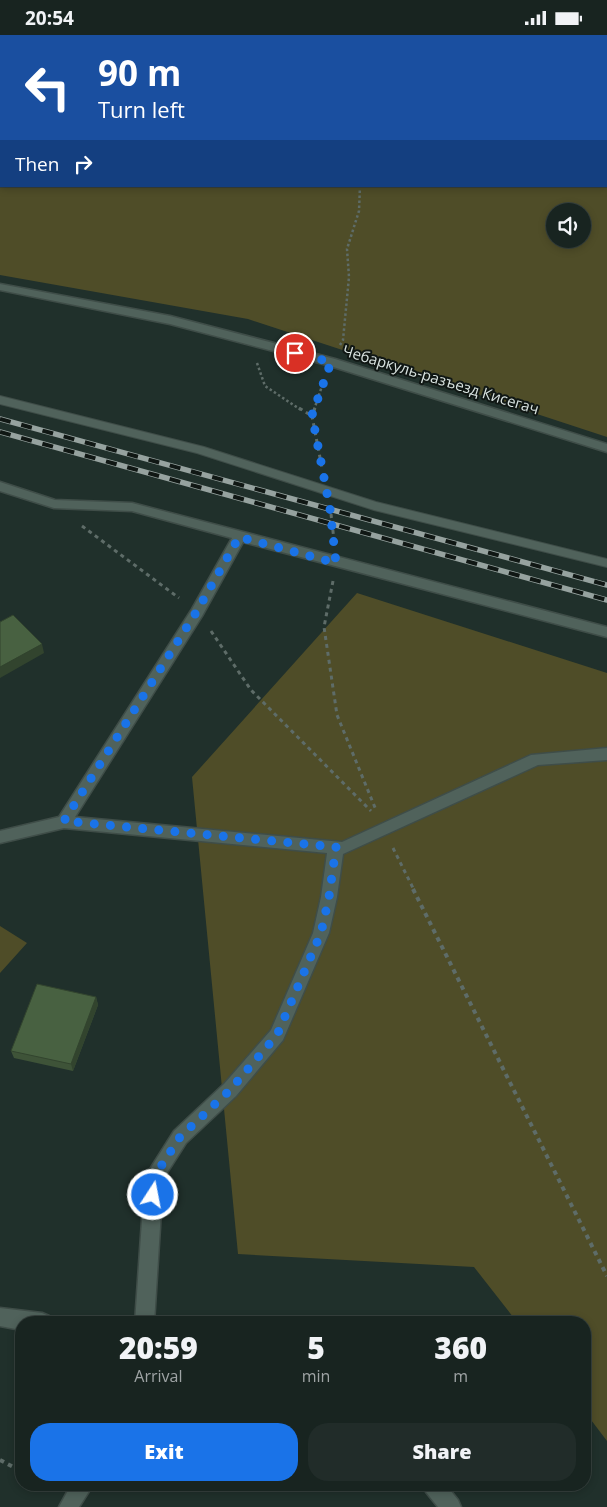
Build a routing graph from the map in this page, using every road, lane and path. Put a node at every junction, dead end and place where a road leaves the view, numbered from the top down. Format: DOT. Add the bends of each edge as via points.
graph roads {
  1 [pos="360,187"];
  2 [pos="0,287"];
  3 [pos="240,339"];
  4 [pos="331,362"];
  5 [pos="0,400"];
  6 [pos="312,415"];
  7 [pos="607,448"];
  8 [pos="0,486"];
  9 [pos="327,491"];
  10 [pos="54,504"];
  11 [pos="239,537"];
  12 [pos="336,563"];
  13 [pos="607,563"];
  14 [pos="197,611"];
  15 [pos="607,632"];
  16 [pos="607,754"];
  17 [pos="372,812"];
  18 [pos="379,819"];
  19 [pos="64,821"];
  20 [pos="0,837"];
  21 [pos="391,844"];
  22 [pos="336,847"];
  23 [pos="607,1276"];
  24 [pos="144,1316"];
  25 [pos="0,1317"];
  26 [pos="15,1319"];
  27 [pos="0,1460"];
  28 [pos="15,1468"];
  29 [pos="79,1491"];
  30 [pos="438,1491"];
  31 [pos="69,1507"];
  32 [pos="451,1507"];
  1 -- 4 [label="path" via="359,211 347,249 349,277 343,339"];
  2 -- 3 [label="street, Чебаркуль-разъезд Кисегач" via="170,320"];
  3 -- 4 [label="street, Чебаркуль-разъезд Кисегач"];
  3 -- 6 [label="path" via="260,368 265,385 279,397"];
  4 -- 6 [label="path"];
  4 -- 7 [label="street, Чебаркуль-разъезд Кисегач"];
  5 -- 9 [label="lane" via="200,450"];
  6 -- 9 [label="path"];
  8 -- 10 [label="street"];
  9 -- 12 [label="path"];
  9 -- 13 [label="lane" via="374,506"];
  10 -- 11 [label="street" via="132,507"];
  10 -- 14 [label="path"];
  11 -- 12 [label="street"];
  11 -- 14 [label="street"];
  12 -- 15 [label="street"];
  12 -- 18 [label="path" via="324,627 337,715"];
  14 -- 17 [label="path" via="252,690"];
  14 -- 19 [label="street"];
  16 -- 22 [label="street" via="536,759 343,848"];
  19 -- 20 [label="street"];
  19 -- 22 [label="street"];
  21 -- 23 [label="path"];
  22 -- 24 [label="street" via="321,933 277,1035 230,1090 180,1137 154,1177"];
  25 -- 26 [label="street"];
  27 -- 28 [label="path"];
  29 -- 31 [label="street"];
  30 -- 32 [label="street"];
}
